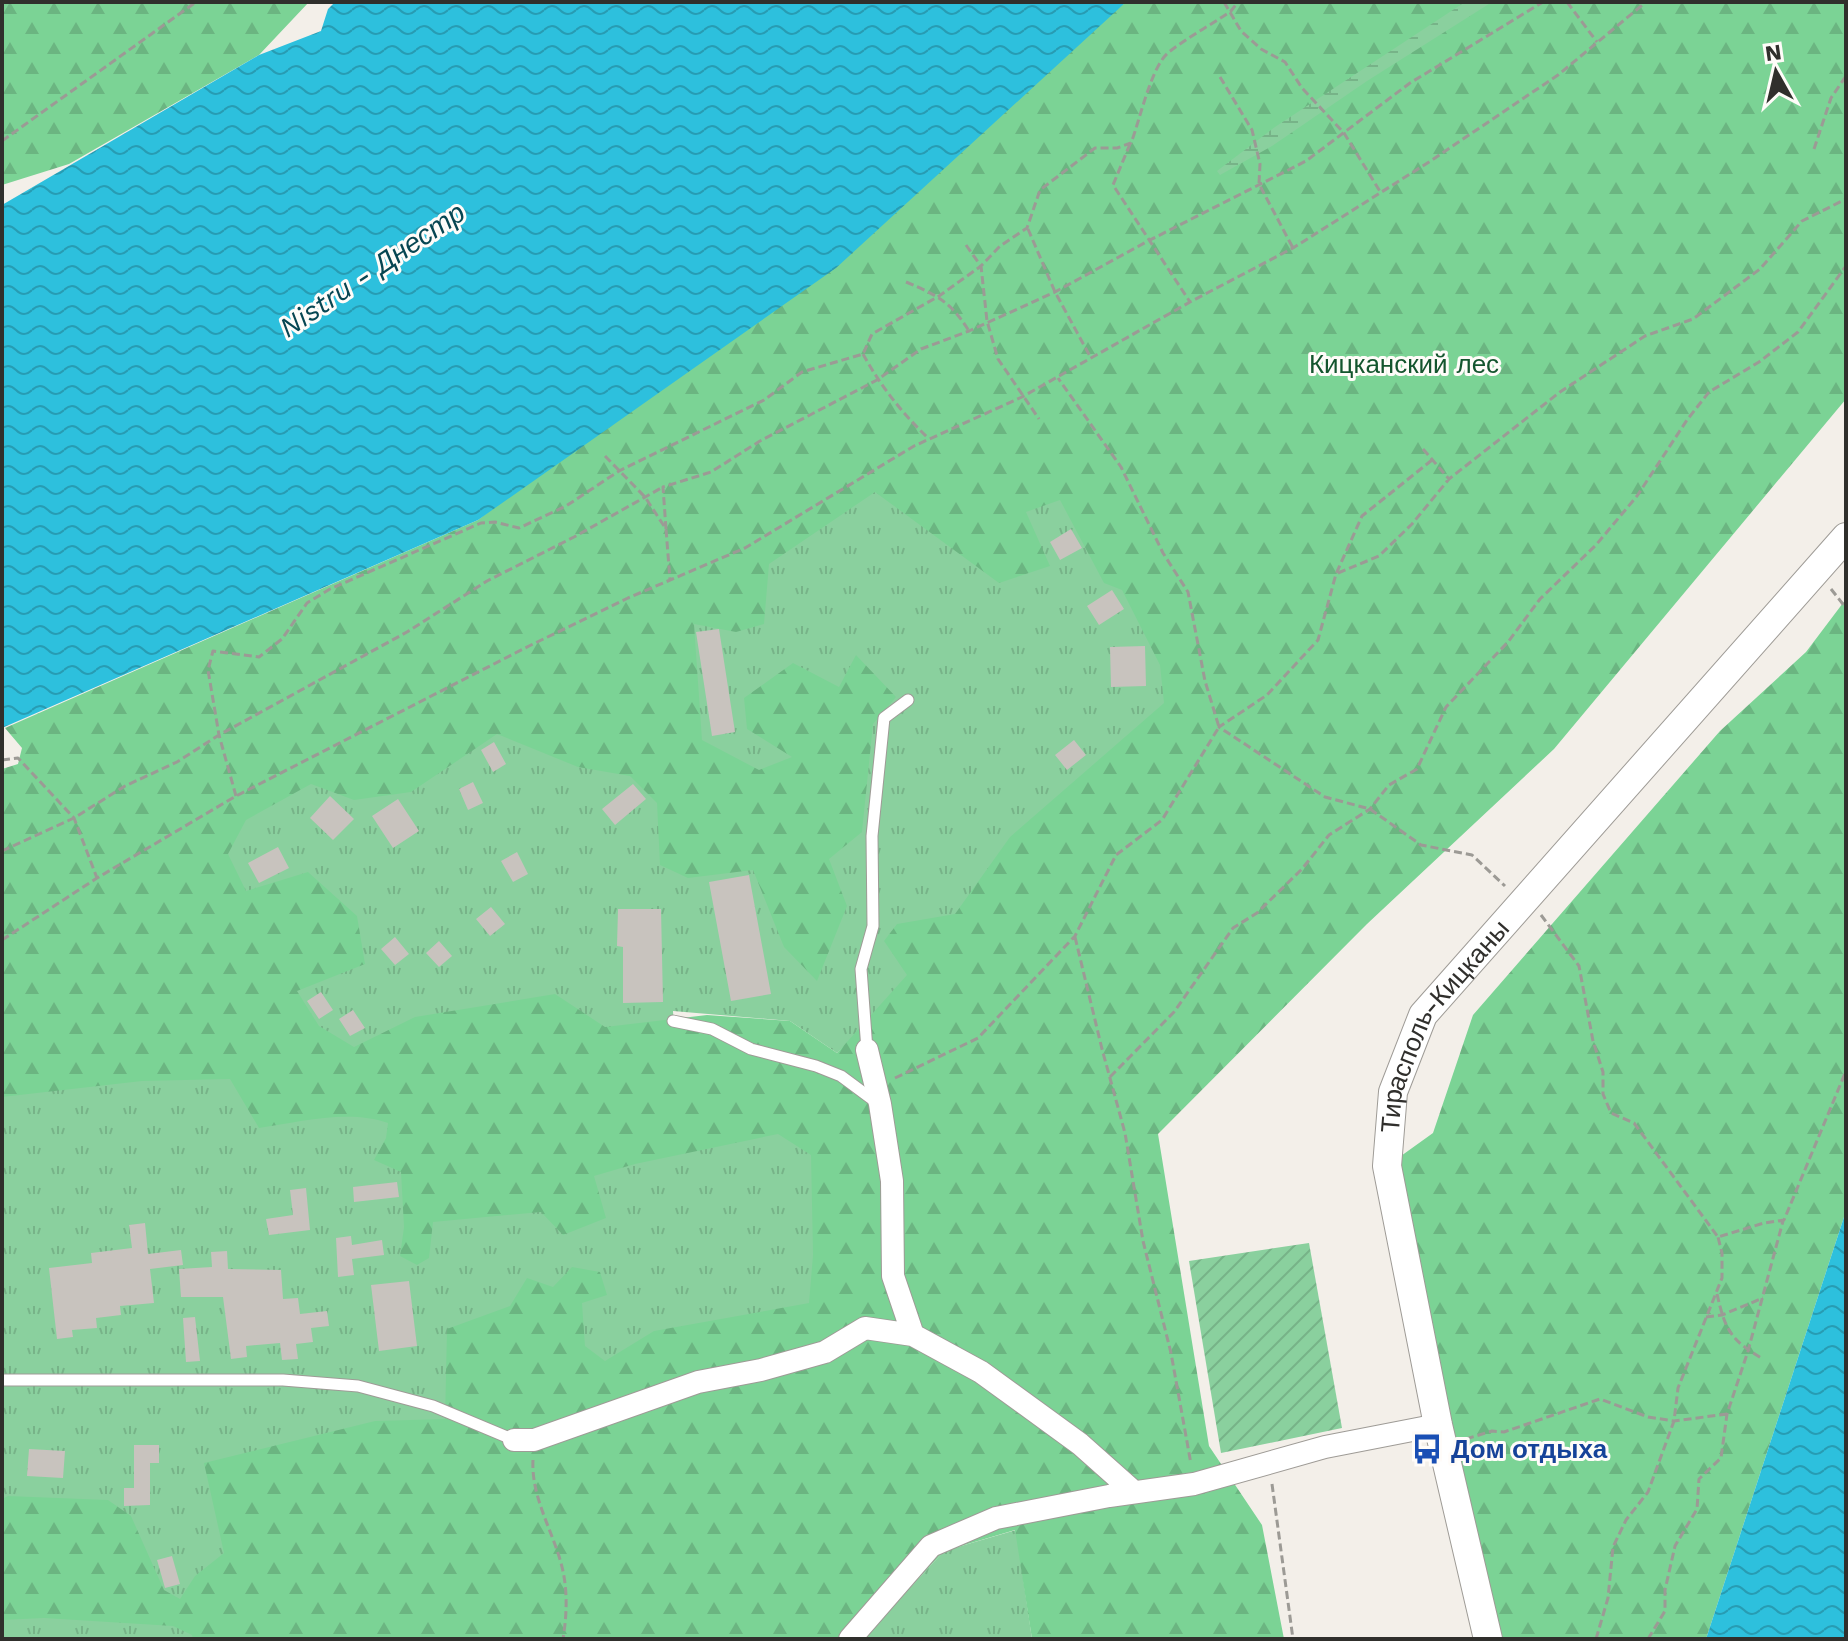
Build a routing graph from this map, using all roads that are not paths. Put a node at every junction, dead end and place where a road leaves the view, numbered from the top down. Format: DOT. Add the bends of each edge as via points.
graph roads {
  1 [pos="1846,537"];
  2 [pos="908,700"];
  3 [pos="673,1021"];
  4 [pos="867,1050"];
  5 [pos="880,1104"];
  6 [pos="913,1335"];
  7 [pos="2,1380"];
  8 [pos="1441,1435"];
  9 [pos="524,1440"];
  10 [pos="1134,1492"];
  11 [pos="850,1639"];
  12 [pos="1488,1639"];
  1 -- 8 [label="street, Тирасполь-Кицканы" via="1423,1015 1393,1092 1387,1166"];
  2 -- 4 [label="lane" via="884,718 872,836 873,926 861,969"];
  3 -- 5 [label="lane" via="712,1029 751,1049 841,1076"];
  4 -- 5 [label="street"];
  5 -- 6 [label="street" via="892,1181 893,1276"];
  6 -- 9 [label="street" via="865,1328 825,1352 698,1382"];
  6 -- 10 [label="street" via="981,1372 1080,1444"];
  7 -- 9 [label="lane" via="283,1380 358,1386 433,1406"];
  8 -- 10 [label="street" via="1325,1447 1194,1484"];
  8 -- 12 [label="street, Тирасполь-Кицканы"];
  10 -- 11 [label="street" via="996,1518 931,1546"];
}
